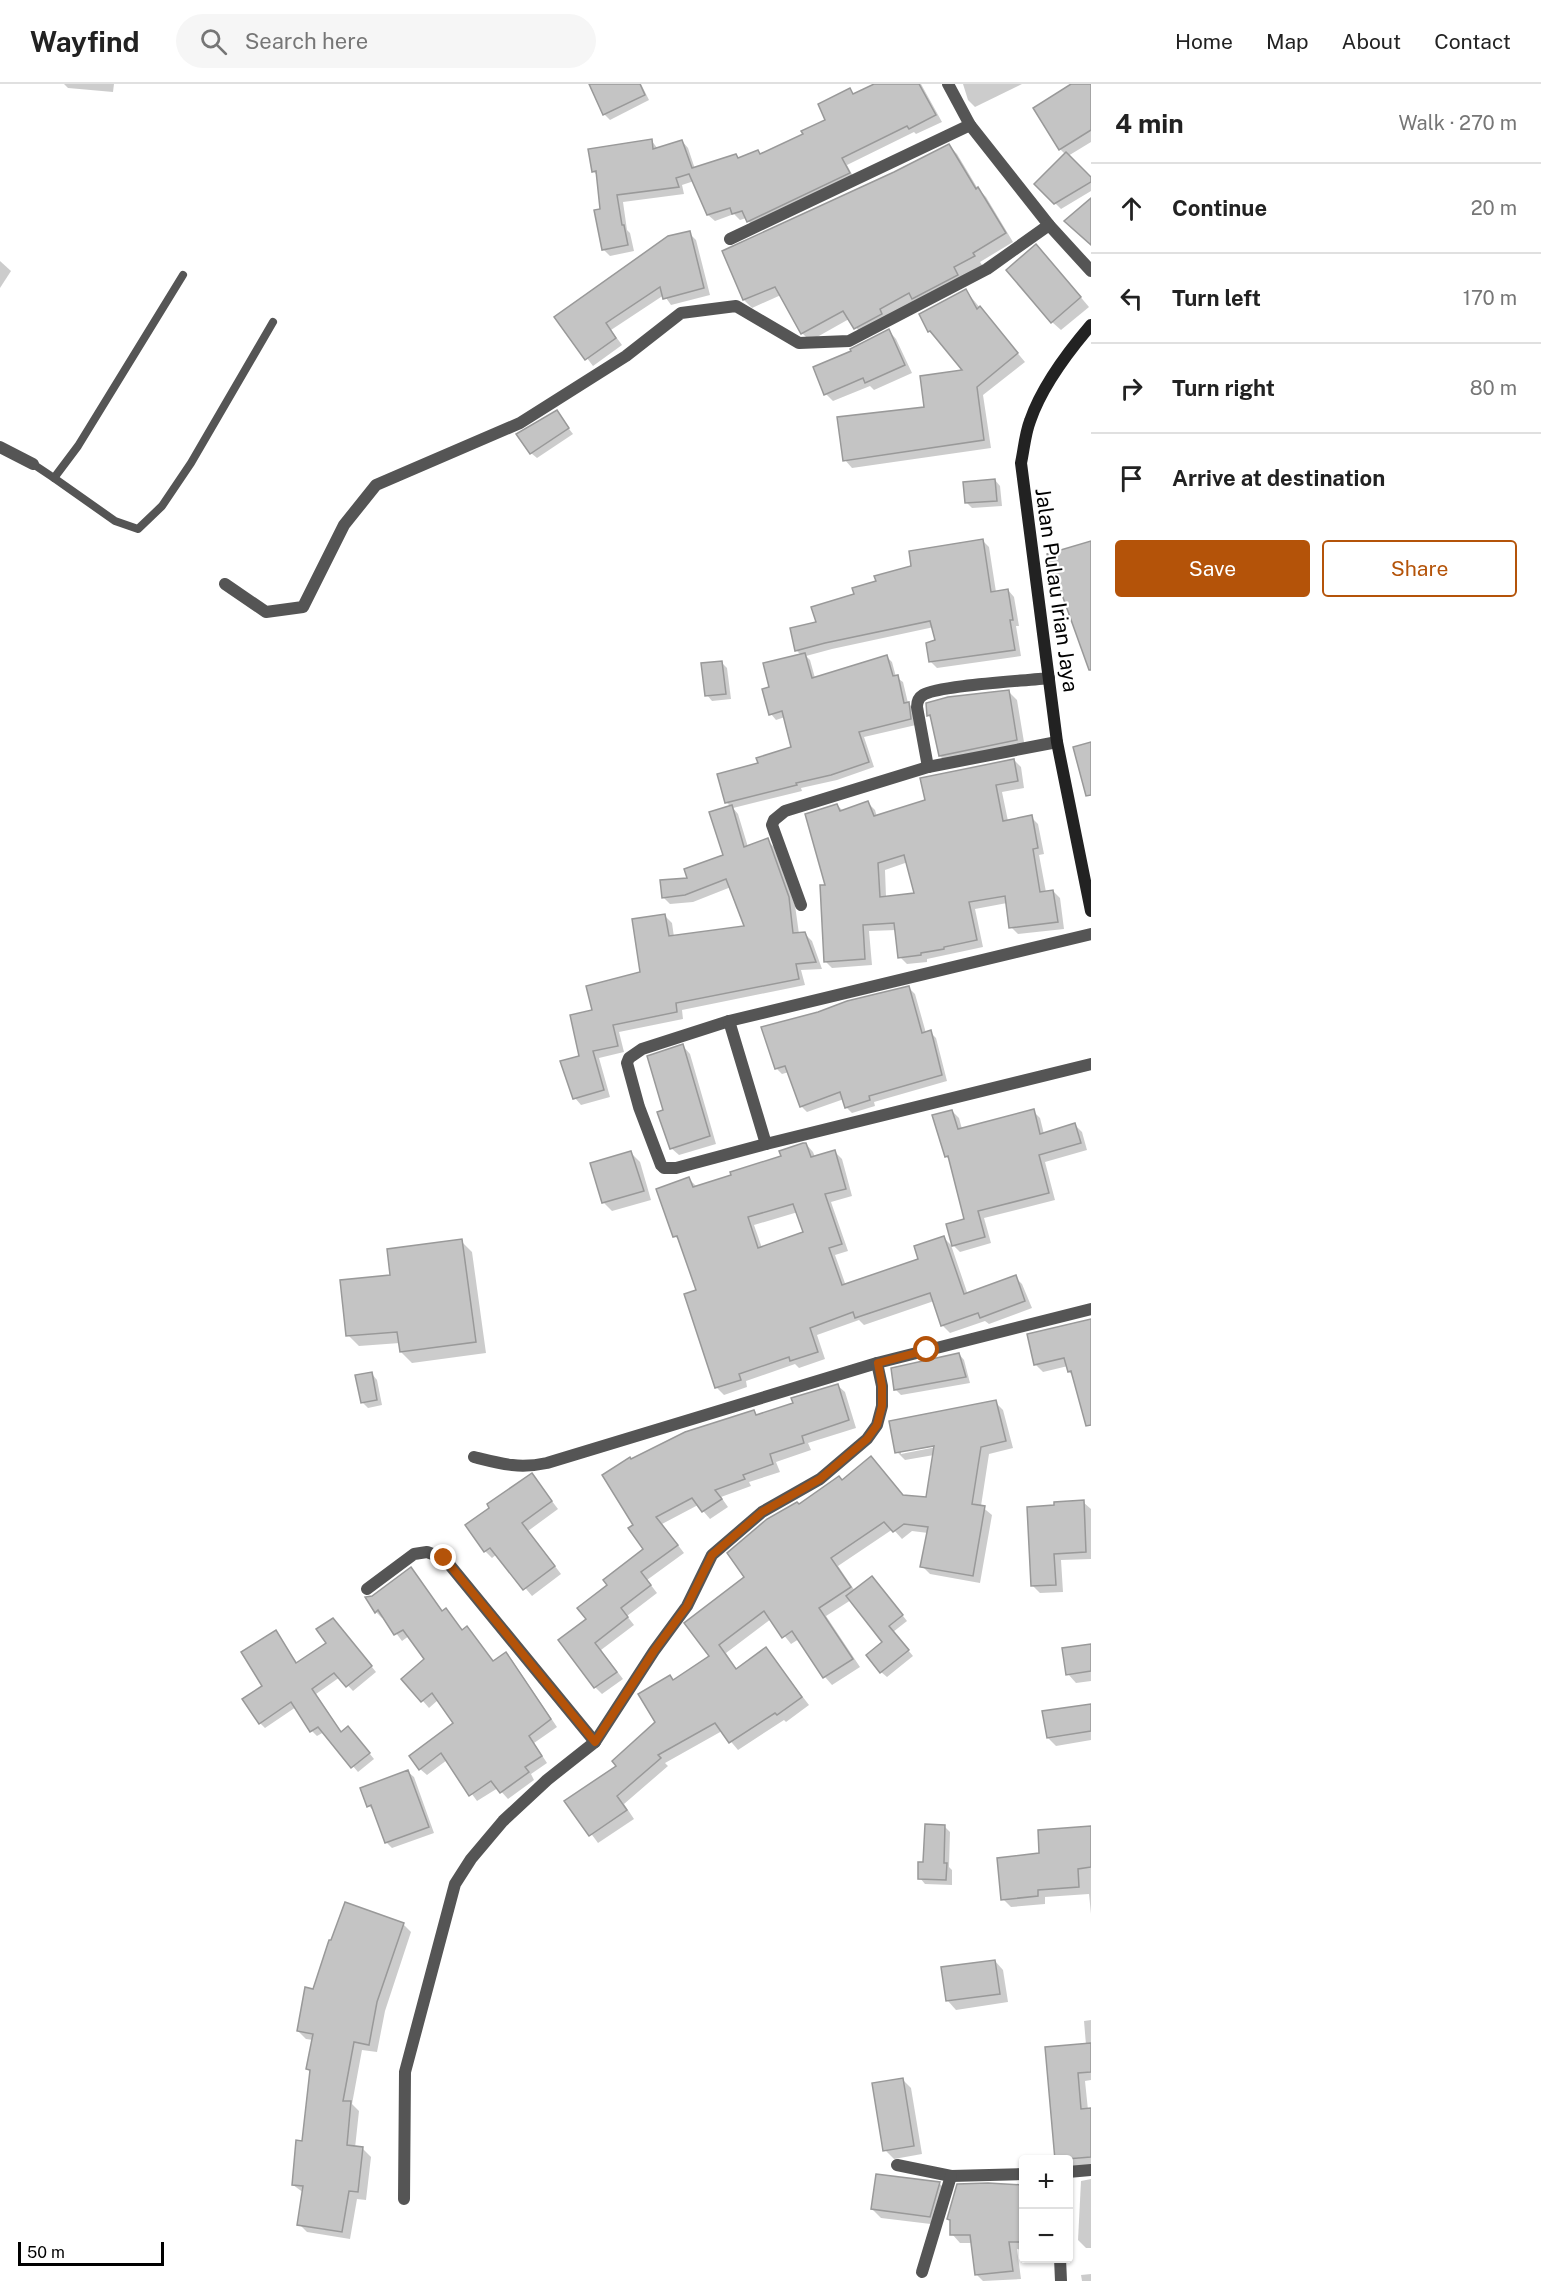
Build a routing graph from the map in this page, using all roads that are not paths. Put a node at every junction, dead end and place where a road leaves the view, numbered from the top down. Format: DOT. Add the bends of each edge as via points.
graph roads {
  1 [pos="948,84"];
  2 [pos="970,124"];
  3 [pos="1049,225"];
  4 [pos="730,239"];
  5 [pos="1091,271"];
  6 [pos="183,274"];
  7 [pos="273,322"];
  8 [pos="1091,325"];
  9 [pos="0,447"];
  10 [pos="33,464"];
  11 [pos="54,478"];
  12 [pos="225,584"];
  13 [pos="1049,678"];
  14 [pos="1057,742"];
  15 [pos="928,767"];
  16 [pos="801,905"];
  17 [pos="1091,911"];
  18 [pos="1091,934"];
  19 [pos="729,1021"];
  20 [pos="1091,1064"];
  21 [pos="766,1144"];
  22 [pos="1091,1309"];
  23 [pos="878,1363"];
  24 [pos="474,1457"];
  25 [pos="368,1589"];
  26 [pos="595,1742"];
  27 [pos="897,2165"];
  28 [pos="1091,2170"];
  29 [pos="1073,2172"];
  30 [pos="1019,2174"];
  31 [pos="951,2176"];
  32 [pos="404,2199"];
  33 [pos="1060,2263"];
  34 [pos="922,2272"];
  35 [pos="1061,2281"];
  1 -- 2 [label="street"];
  2 -- 3 [label="street"];
  2 -- 4 [label="street"];
  3 -- 5 [label="street"];
  3 -- 12 [label="street" via="987,269 849,341 799,343 736,306 681,313 626,356 520,423 375,485 344,525 303,607 266,612"];
  6 -- 11 [label="lane" via="78,446"];
  7 -- 11 [label="lane" via="191,463 162,506 138,529 115,521"];
  8 -- 13 [label="street, Jalan Pulau Irian Jaya" via="1039,401 1030,420 1021,463"];
  9 -- 10 [label="street"];
  10 -- 11 [label="lane"];
  13 -- 14 [label="street, Jalan Pulau Irian Jaya"];
  13 -- 15 [label="street" via="941,690 921,696 917,707"];
  14 -- 15 [label="street"];
  14 -- 17 [label="street, Jalan Pulau Irian Jaya"];
  15 -- 16 [label="street" via="778,815 772,825"];
  18 -- 19 [label="street"];
  19 -- 21 [label="street"];
  19 -- 21 [label="street" via="642,1049 629,1058 639,1107 664,1168"];
  20 -- 21 [label="street"];
  22 -- 23 [label="street"];
  23 -- 24 [label="street" via="547,1463 509,1466"];
  23 -- 26 [label="street" via="882,1406 877,1425 867,1439 820,1479 762,1512 712,1555 687,1606"];
  25 -- 26 [label="street" via="414,1554 427,1552 444,1558"];
  26 -- 32 [label="street" via="503,1821 455,1884 405,2072"];
  27 -- 31 [label="street"];
  28 -- 29 [label="street"];
  30 -- 31 [label="street"];
  31 -- 34 [label="street"];
  33 -- 35 [label="street"];
}
